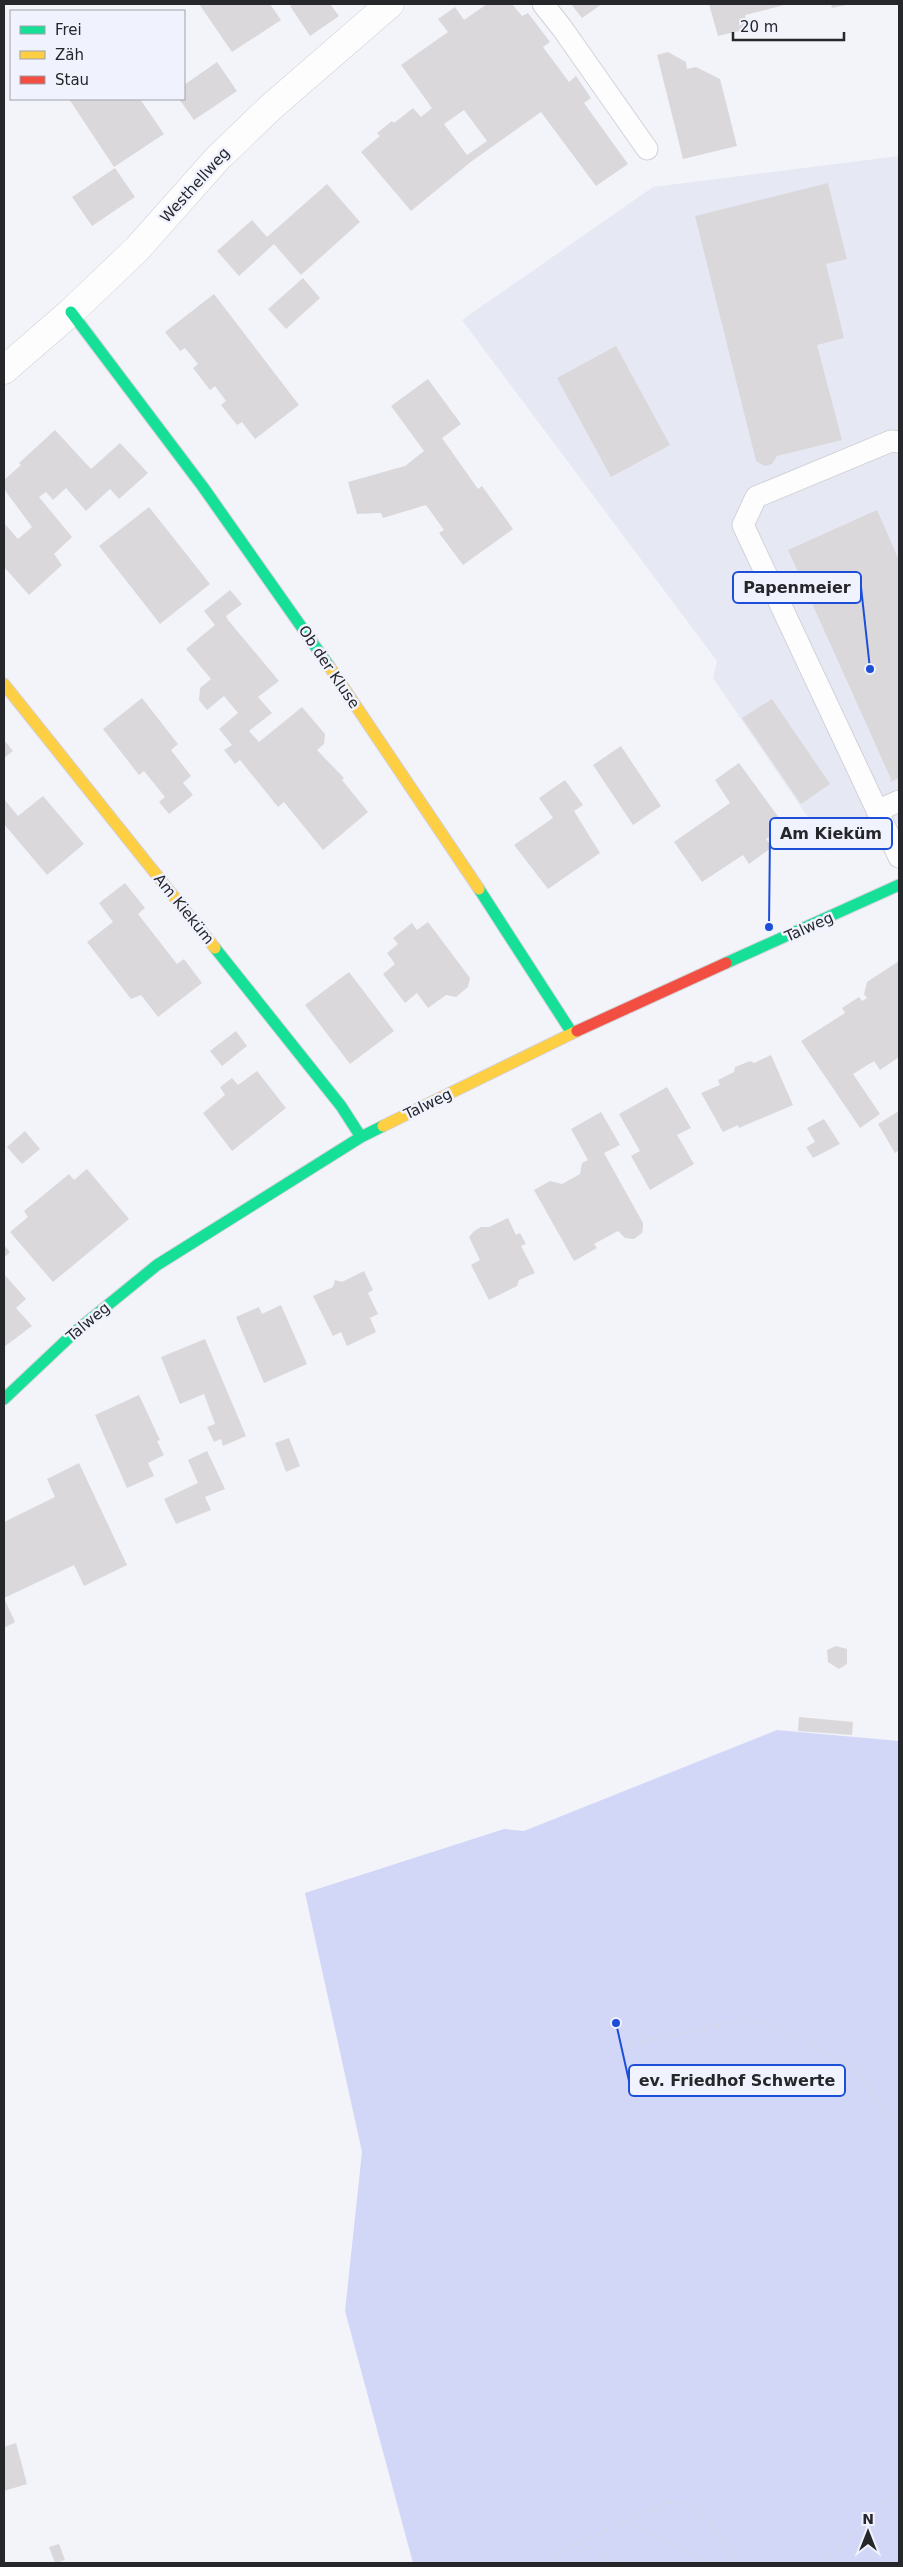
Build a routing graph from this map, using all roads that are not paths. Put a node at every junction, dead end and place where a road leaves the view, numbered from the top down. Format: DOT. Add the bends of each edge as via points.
graph roads {
  1 [pos="390,4"];
  2 [pos="542,4"];
  3 [pos="647,149"];
  4 [pos="71,312"];
  5 [pos="4,370"];
  6 [pos="899,442"];
  7 [pos="4,684"];
  8 [pos="899,801"];
  9 [pos="877,811"];
  10 [pos="899,857"];
  11 [pos="899,885"];
  12 [pos="572,1034"];
  13 [pos="361,1137"];
  14 [pos="4,1399"];
  1 -- 4 [label="street, Westhellweg" via="216,159 137,249"];
  2 -- 3 [label="lane"];
  4 -- 5 [label="street, Westhellweg"];
  4 -- 12 [label="street, Ob der Kluse" via="142,402 263,570 466,868"];
  6 -- 9 [label="lane" via="891,441 756,496 744,525"];
  7 -- 13 [label="street, Am Kieküm" via="341,1106"];
  8 -- 9 [label="lane"];
  9 -- 10 [label="lane"];
  11 -- 12 [label="street, Talweg"];
  12 -- 13 [label="street, Talweg"];
  13 -- 14 [label="street, Talweg" via="158,1265 76,1331"];
}
